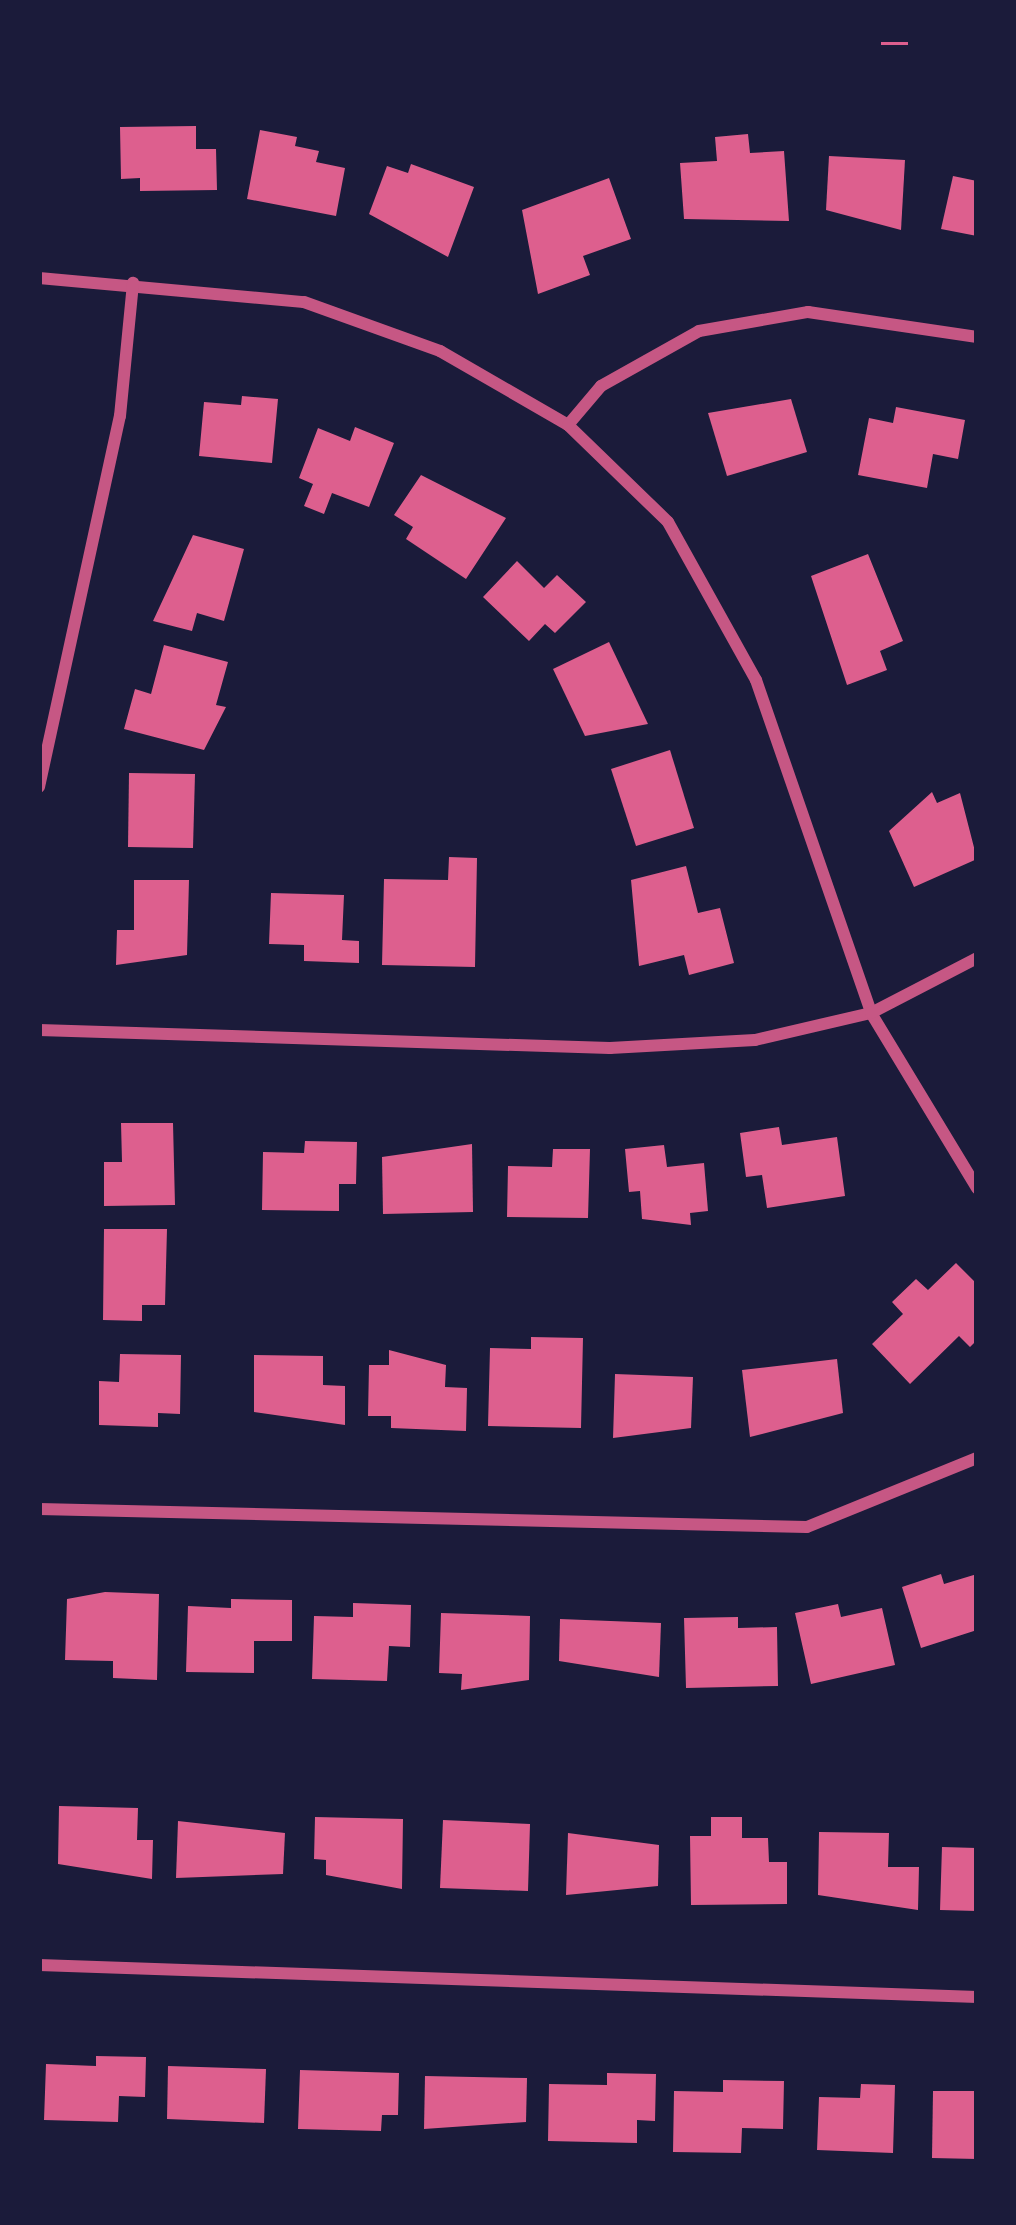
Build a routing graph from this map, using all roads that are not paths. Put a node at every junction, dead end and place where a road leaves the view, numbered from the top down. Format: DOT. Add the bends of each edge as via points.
graph roads {
  1 [pos="39,278"];
  2 [pos="134,284"];
  3 [pos="977,337"];
  4 [pos="568,425"];
  5 [pos="39,787"];
  6 [pos="977,958"];
  7 [pos="871,1013"];
  8 [pos="39,1030"];
  9 [pos="977,1188"];
  10 [pos="977,1458"];
  11 [pos="39,1509"];
  12 [pos="39,1966"];
  13 [pos="977,1997"];
  1 -- 2 [label="street"];
  2 -- 4 [label="street" via="304,302 440,351"];
  2 -- 5 [label="street" via="120,416"];
  3 -- 4 [label="street" via="808,313 699,331 602,386"];
  4 -- 7 [label="street" via="668,522 756,680"];
  6 -- 7 [label="street"];
  7 -- 8 [label="street" via="755,1040 610,1048"];
  7 -- 9 [label="street"];
  10 -- 11 [label="street" via="807,1527"];
  12 -- 13 [label="street"];
}
